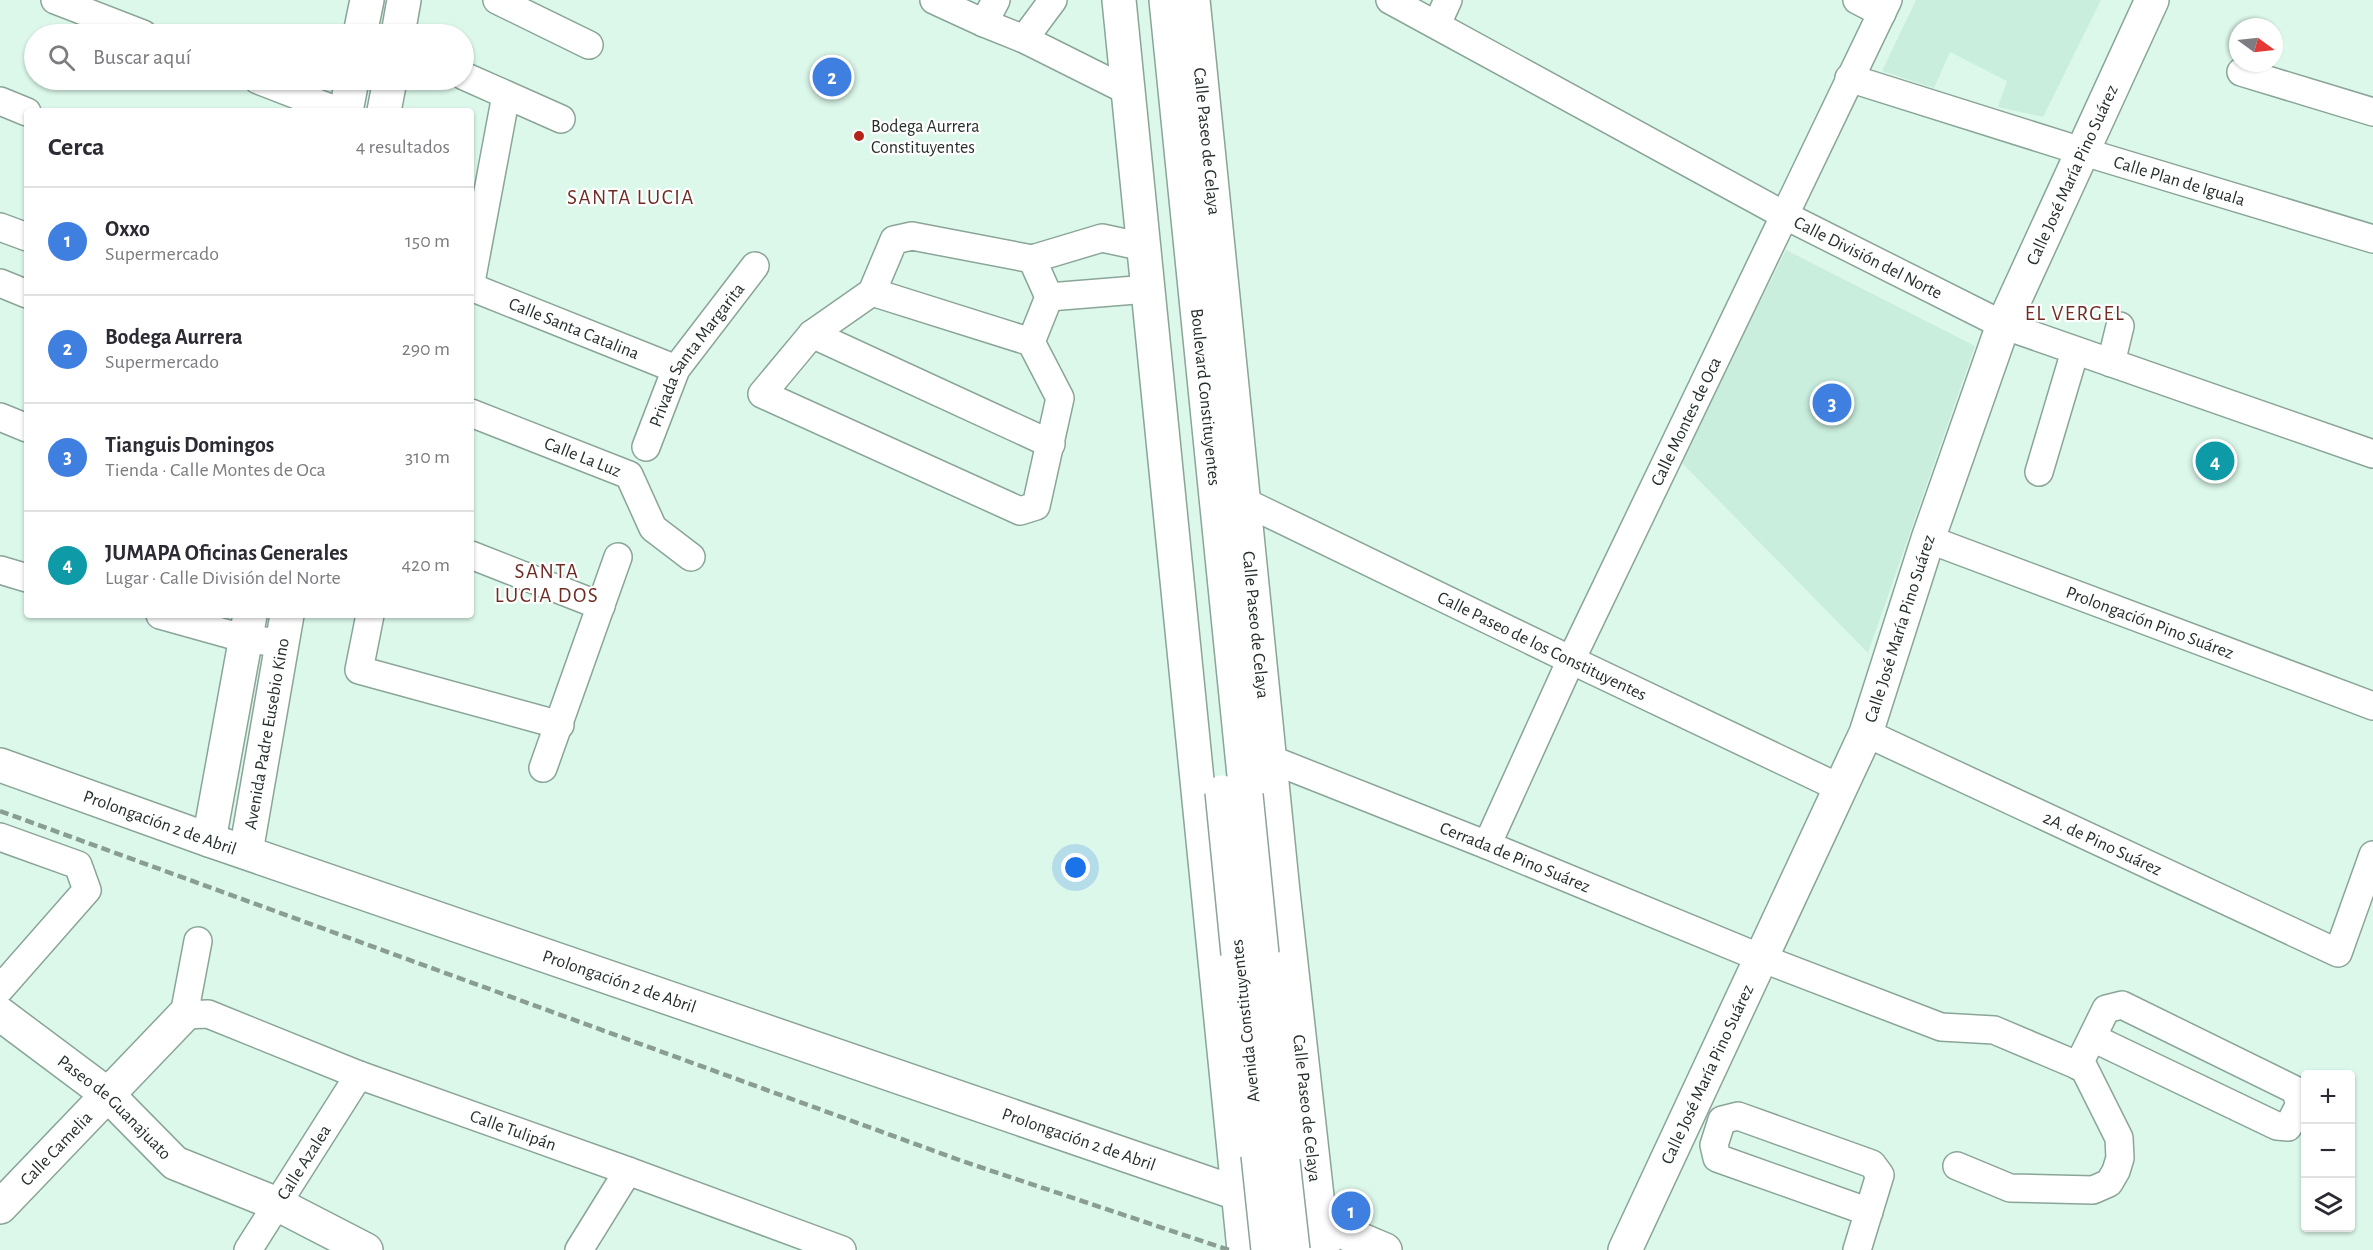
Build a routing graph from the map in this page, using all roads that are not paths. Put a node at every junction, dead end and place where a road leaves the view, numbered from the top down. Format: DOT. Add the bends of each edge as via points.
graph roads {
  1 [pos="55,0"];
  2 [pos="367,0"];
  3 [pos="404,0"];
  4 [pos="497,0"];
  5 [pos="934,0"];
  6 [pos="1053,0"];
  7 [pos="1390,0"];
  8 [pos="1448,0"];
  9 [pos="1857,0"];
  10 [pos="2152,0"];
  11 [pos="1155,5"];
  12 [pos="1885,6"];
  13 [pos="990,12"];
  14 [pos="117,24"];
  15 [pos="362,24"];
  16 [pos="400,24"];
  17 [pos="1437,24"];
  18 [pos="1024,39"];
  19 [pos="589,45"];
  20 [pos="2241,72"];
  21 [pos="1849,78"];
  22 [pos="474,81"];
  23 [pos="284,90"];
  24 [pos="350,90"];
  25 [pos="388,90"];
  26 [pos="1128,91"];
  27 [pos="506,95"];
  28 [pos="0,101"];
  29 [pos="330,108"];
  30 [pos="347,108"];
  31 [pos="385,108"];
  32 [pos="24,111"];
  33 [pos="2373,112"];
  34 [pos="561,119"];
  35 [pos="2081,152"];
  36 [pos="1784,215"];
  37 [pos="0,227"];
  38 [pos="24,236"];
  39 [pos="2373,239"];
  40 [pos="1144,247"];
  41 [pos="1032,259"];
  42 [pos="474,266"];
  43 [pos="755,267"];
  44 [pos="0,284"];
  45 [pos="474,288"];
  46 [pos="1148,289"];
  47 [pos="872,292"];
  48 [pos="24,293"];
  49 [pos="1049,297"];
  50 [pos="2002,325"];
  51 [pos="2120,326"];
  52 [pos="812,334"];
  53 [pos="1031,342"];
  54 [pos="2075,351"];
  55 [pos="2111,363"];
  56 [pos="676,369"];
  57 [pos="474,414"];
  58 [pos="0,417"];
  59 [pos="24,427"];
  60 [pos="1051,444"];
  61 [pos="646,447"];
  62 [pos="2373,454"];
  63 [pos="2039,472"];
  64 [pos="1245,502"];
  65 [pos="1928,539"];
  66 [pos="474,556"];
  67 [pos="618,557"];
  68 [pos="691,557"];
  69 [pos="0,570"];
  70 [pos="24,577"];
  71 [pos="601,606"];
  72 [pos="182,618"];
  73 [pos="369,618"];
  74 [pos="248,627"];
  75 [pos="284,629"];
  76 [pos="1571,660"];
  77 [pos="2373,706"];
  78 [pos="560,725"];
  79 [pos="1866,733"];
  80 [pos="1270,759"];
  81 [pos="0,765"];
  82 [pos="543,768"];
  83 [pos="1840,788"];
  84 [pos="1236,798"];
  85 [pos="0,837"];
  86 [pos="209,840"];
  87 [pos="1487,845"];
  88 [pos="246,852"];
  89 [pos="2373,855"];
  90 [pos="1283,892"];
  91 [pos="1208,896"];
  92 [pos="198,942"];
  93 [pos="1761,958"];
  94 [pos="0,989"];
  95 [pos="0,1014"];
  96 [pos="184,1015"];
  97 [pos="2093,1038"];
  98 [pos="2078,1066"];
  99 [pos="359,1075"];
  100 [pos="107,1094"];
  101 [pos="1272,1153"];
  102 [pos="1957,1166"];
  103 [pos="628,1171"];
  104 [pos="1239,1194"];
  105 [pos="278,1204"];
  106 [pos="0,1208"];
  107 [pos="1869,1212"];
  108 [pos="1321,1236"];
  109 [pos="796,1243"];
  110 [pos="249,1250"];
  111 [pos="366,1250"];
  112 [pos="579,1250"];
  113 [pos="842,1250"];
  114 [pos="1244,1250"];
  115 [pos="1268,1250"];
  116 [pos="1293,1250"];
  117 [pos="1385,1250"];
  118 [pos="1625,1250"];
  119 [pos="1857,1250"];
  1 -- 14 [label="street"];
  2 -- 15 [label="main road"];
  3 -- 16 [label="main road"];
  4 -- 19 [label="street"];
  5 -- 13 [label="street"];
  6 -- 18 [label="street"];
  7 -- 17 [label="street, Calle División del Norte"];
  8 -- 17 [label="street"];
  9 -- 12 [label="street"];
  10 -- 35 [label="main road, Calle José María Pino Suárez"];
  11 -- 26 [label="main road, Calle Paseo de Celaya"];
  11 -- 64 [label="main road, Calle Paseo de Celaya"];
  11 -- 84 [label="main road, Boulevard Constituyentes"];
  12 -- 21 [label="street, Calle Montes de Oca"];
  13 -- 18 [label="street"];
  17 -- 36 [label="street, Calle División del Norte"];
  18 -- 26 [label="street"];
  20 -- 33 [label="street"];
  21 -- 35 [label="street, Calle Plan de Iguala"];
  21 -- 36 [label="street, Calle Montes de Oca"];
  22 -- 27 [label="street"];
  23 -- 29 [label="street"];
  24 -- 30 [label="main road"];
  25 -- 31 [label="main road"];
  26 -- 40 [label="main road, Calle Paseo de Celaya"];
  27 -- 34 [label="street"];
  27 -- 42 [label="street"];
  28 -- 32 [label="street"];
  35 -- 39 [label="street, Calle Plan de Iguala"];
  35 -- 50 [label="main road, Calle José María Pino Suárez"];
  36 -- 50 [label="street, Calle División del Norte"];
  36 -- 76 [label="street, Calle Montes de Oca"];
  37 -- 38 [label="street"];
  40 -- 41 [label="street" via="1102,238"];
  40 -- 46 [label="main road, Calle Paseo de Celaya"];
  41 -- 47 [label="street" via="912,236 894,240"];
  41 -- 49 [label="street"];
  43 -- 56 [label="street, Privada Santa Margarita"];
  44 -- 48 [label="street"];
  45 -- 56 [label="street, Calle Santa Catalina"];
  46 -- 49 [label="street"];
  46 -- 84 [label="main road, Calle Paseo de Celaya"];
  47 -- 52 [label="street"];
  47 -- 53 [label="street"];
  49 -- 53 [label="street"];
  50 -- 54 [label="street, Calle División del Norte"];
  50 -- 65 [label="main road, Calle José María Pino Suárez"];
  51 -- 55 [label="street"];
  52 -- 60 [label="street"];
  52 -- 60 [label="street" via="762,394 1020,511 1036,506"];
  53 -- 60 [label="street" via="1060,398"];
  54 -- 55 [label="street, Calle División del Norte"];
  54 -- 63 [label="street"];
  55 -- 62 [label="street, Calle División del Norte"];
  56 -- 61 [label="street, Privada Santa Margarita"];
  57 -- 68 [label="street, Calle La Luz" via="629,475 653,528"];
  58 -- 59 [label="street"];
  64 -- 76 [label="street, Calle Paseo de los Constituyentes"];
  64 -- 80 [label="main road, Calle Paseo de Celaya"];
  65 -- 77 [label="street, Prolongación Pino Suárez"];
  65 -- 79 [label="main road, Calle José María Pino Suárez"];
  66 -- 71 [label="street"];
  67 -- 71 [label="street"];
  69 -- 70 [label="street"];
  71 -- 78 [label="street"];
  72 -- 74 [label="street"];
  73 -- 78 [label="street" via="359,670"];
  74 -- 75 [label="street"];
  74 -- 86 [label="main road, Avenida Padre Eusebio Kino"];
  75 -- 88 [label="main road, Avenida Padre Eusebio Kino"];
  76 -- 83 [label="street, Calle Paseo de los Constituyentes"];
  76 -- 87 [label="street, Calle Montes de Oca"];
  78 -- 82 [label="street"];
  79 -- 83 [label="main road, Calle José María Pino Suárez"];
  79 -- 89 [label="street, 2A. de Pino Suárez" via="2338,953"];
  80 -- 84 [label="main road, Calle Paseo de Celaya"];
  80 -- 87 [label="street, Cerrada de Pino Suárez"];
  81 -- 86 [label="main road, Prolongación 2 de Abril"];
  83 -- 93 [label="main road, Calle José María Pino Suárez"];
  84 -- 90 [label="main road, Calle Paseo de Celaya"];
  84 -- 91 [label="main road, Calle Paseo de Celaya"];
  84 -- 101 [label="main road, Avenida Constituyentes, bridge"];
  85 -- 94 [label="street" via="78,865 87,890"];
  86 -- 88 [label="main road, Prolongación 2 de Abril"];
  87 -- 93 [label="street, Cerrada de Pino Suárez"];
  88 -- 104 [label="main road, Prolongación 2 de Abril"];
  90 -- 91 [label="street" via="1272,881 1246,872 1216,882"];
  90 -- 101 [label="main road, Calle Paseo de Celaya"];
  91 -- 101 [label="main road, Calle Paseo de Celaya"];
  92 -- 96 [label="street"];
  93 -- 98 [label="street, Cerrada de Pino Suárez" via="1941,1027 1994,1030"];
  93 -- 118 [label="main road, Calle José María Pino Suárez"];
  95 -- 100 [label="main road, Paseo de Guanajuato"];
  96 -- 99 [label="street, Calle Tulipán" via="208,1014"];
  96 -- 100 [label="main road, Calle Camelia"];
  97 -- 97 [label="street" via="2106,1009 2122,1005 2295,1090 2300,1104 2288,1127 2277,1126"];
  97 -- 98 [label="street"];
  98 -- 102 [label="street" via="2084,1068 2119,1138 2120,1158 2109,1183 2093,1190 2010,1188"];
  99 -- 103 [label="street, Calle Tulipán"];
  99 -- 105 [label="street, Calle Azalea"];
  100 -- 105 [label="main road, Paseo de Guanajuato" via="175,1162"];
  100 -- 106 [label="main road, Calle Camelia"];
  101 -- 104 [label="main road, Calle Paseo de Celaya"];
  101 -- 108 [label="main road, Calle Paseo de Celaya"];
  101 -- 115 [label="main road, Avenida Constituyentes, bridge"];
  101 -- 116 [label="main road, Avenida Constituyentes, bridge"];
  103 -- 109 [label="street, Calle Tulipán"];
  103 -- 112 [label="street"];
  104 -- 108 [label="main road, Prolongación 2 de Abril"];
  104 -- 114 [label="main road, Calle Paseo de Celaya"];
  105 -- 110 [label="street, Calle Azalea"];
  105 -- 111 [label="main road, Paseo de Guanajuato"];
  107 -- 107 [label="street" via="1880,1175 1872,1164 1738,1116 1722,1120 1714,1145 1717,1158"];
  107 -- 119 [label="street"];
  108 -- 117 [label="main road, Prolongación 2 de Abril"];
  109 -- 113 [label="street, Calle Tulipán"];
}
